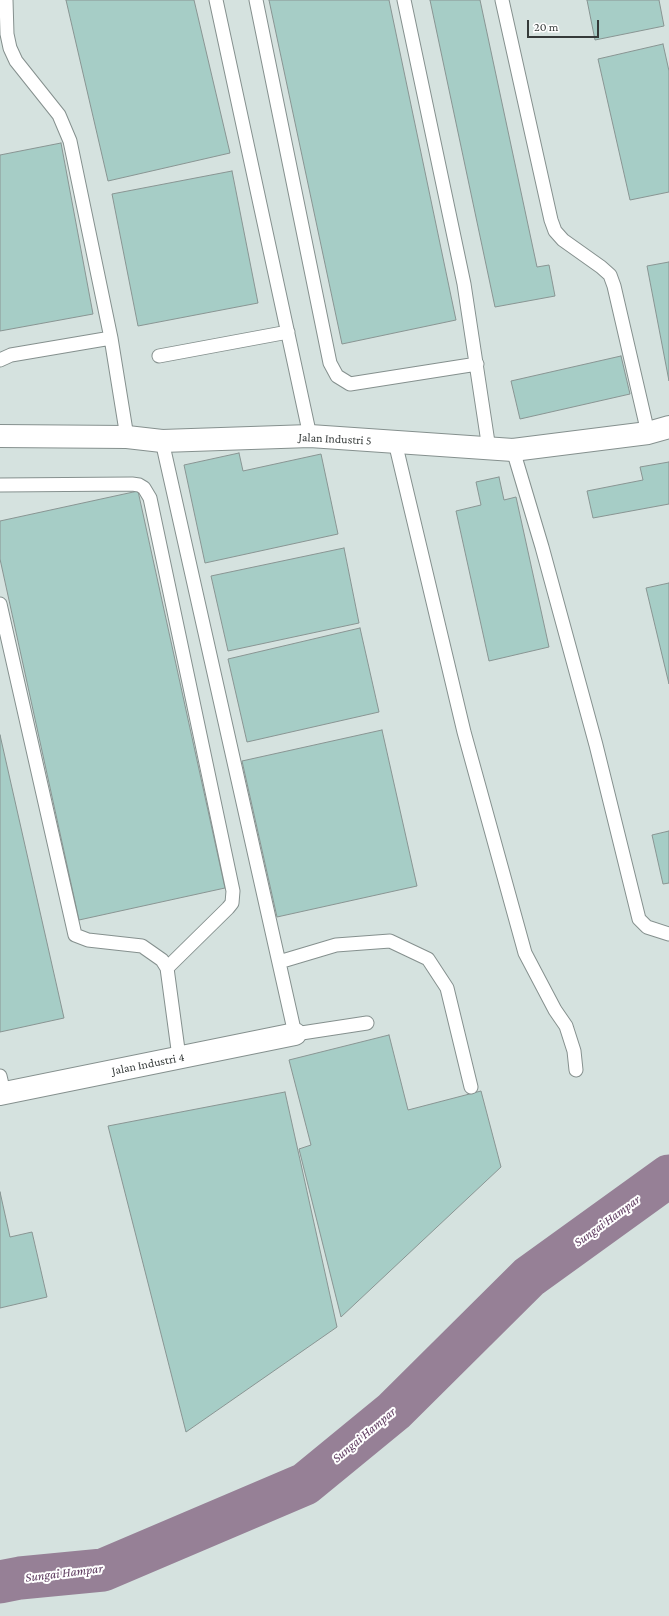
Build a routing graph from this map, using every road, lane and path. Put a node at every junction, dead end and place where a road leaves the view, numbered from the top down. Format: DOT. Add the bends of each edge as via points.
graph roads {
  1 [pos="6,0"];
  2 [pos="216,0"];
  3 [pos="256,0"];
  4 [pos="404,0"];
  5 [pos="502,0"];
  6 [pos="288,332"];
  7 [pos="111,338"];
  8 [pos="159,356"];
  9 [pos="0,360"];
  10 [pos="477,364"];
  11 [pos="669,427"];
  12 [pos="648,433"];
  13 [pos="0,436"];
  14 [pos="310,436"];
  15 [pos="127,437"];
  16 [pos="162,441"];
  17 [pos="395,442"];
  18 [pos="489,449"];
  19 [pos="513,450"];
  20 [pos="0,485"];
  21 [pos="0,604"];
  22 [pos="669,934"];
  23 [pos="279,962"];
  24 [pos="167,968"];
  25 [pos="367,1023"];
  26 [pos="295,1034"];
  27 [pos="179,1057"];
  28 [pos="576,1070"];
  29 [pos="471,1087"];
  30 [pos="1,1088"];
  1 -- 7 [label="lane" via="10,48 16,61 60,115 70,141"];
  2 -- 6 [label="lane"];
  3 -- 10 [label="lane" via="330,363 337,376 350,384"];
  4 -- 10 [label="lane" via="464,284"];
  5 -- 12 [label="lane" via="551,220 555,231 563,240 610,275"];
  6 -- 8 [label="lane"];
  6 -- 14 [label="lane"];
  7 -- 9 [label="lane" via="11,355"];
  7 -- 15 [label="lane"];
  10 -- 18 [label="lane"];
  11 -- 12 [label="street, Jalan Industri 5"];
  12 -- 19 [label="street, Jalan Industri 5"];
  13 -- 15 [label="street, Jalan Industri 5"];
  14 -- 16 [label="street, Jalan Industri 5"];
  14 -- 17 [label="street, Jalan Industri 5"];
  15 -- 16 [label="street, Jalan Industri 5"];
  16 -- 23 [label="lane"];
  17 -- 18 [label="street, Jalan Industri 5"];
  17 -- 28 [label="lane" via="464,732 525,953 566,1026 574,1051"];
  18 -- 19 [label="street, Jalan Industri 5"];
  19 -- 22 [label="lane" via="596,745 639,919 647,927"];
  20 -- 24 [label="lane" via="139,484 150,498 233,891 232,903 228,908"];
  21 -- 24 [label="lane" via="75,935 88,940 142,946 162,960"];
  23 -- 26 [label="lane"];
  23 -- 29 [label="lane" via="336,945 390,941 428,959 447,988"];
  24 -- 27 [label="lane"];
  25 -- 26 [label="lane"];
  26 -- 27 [label="street, Jalan Industri 4"];
  27 -- 30 [label="street, Jalan Industri 4"];
}
